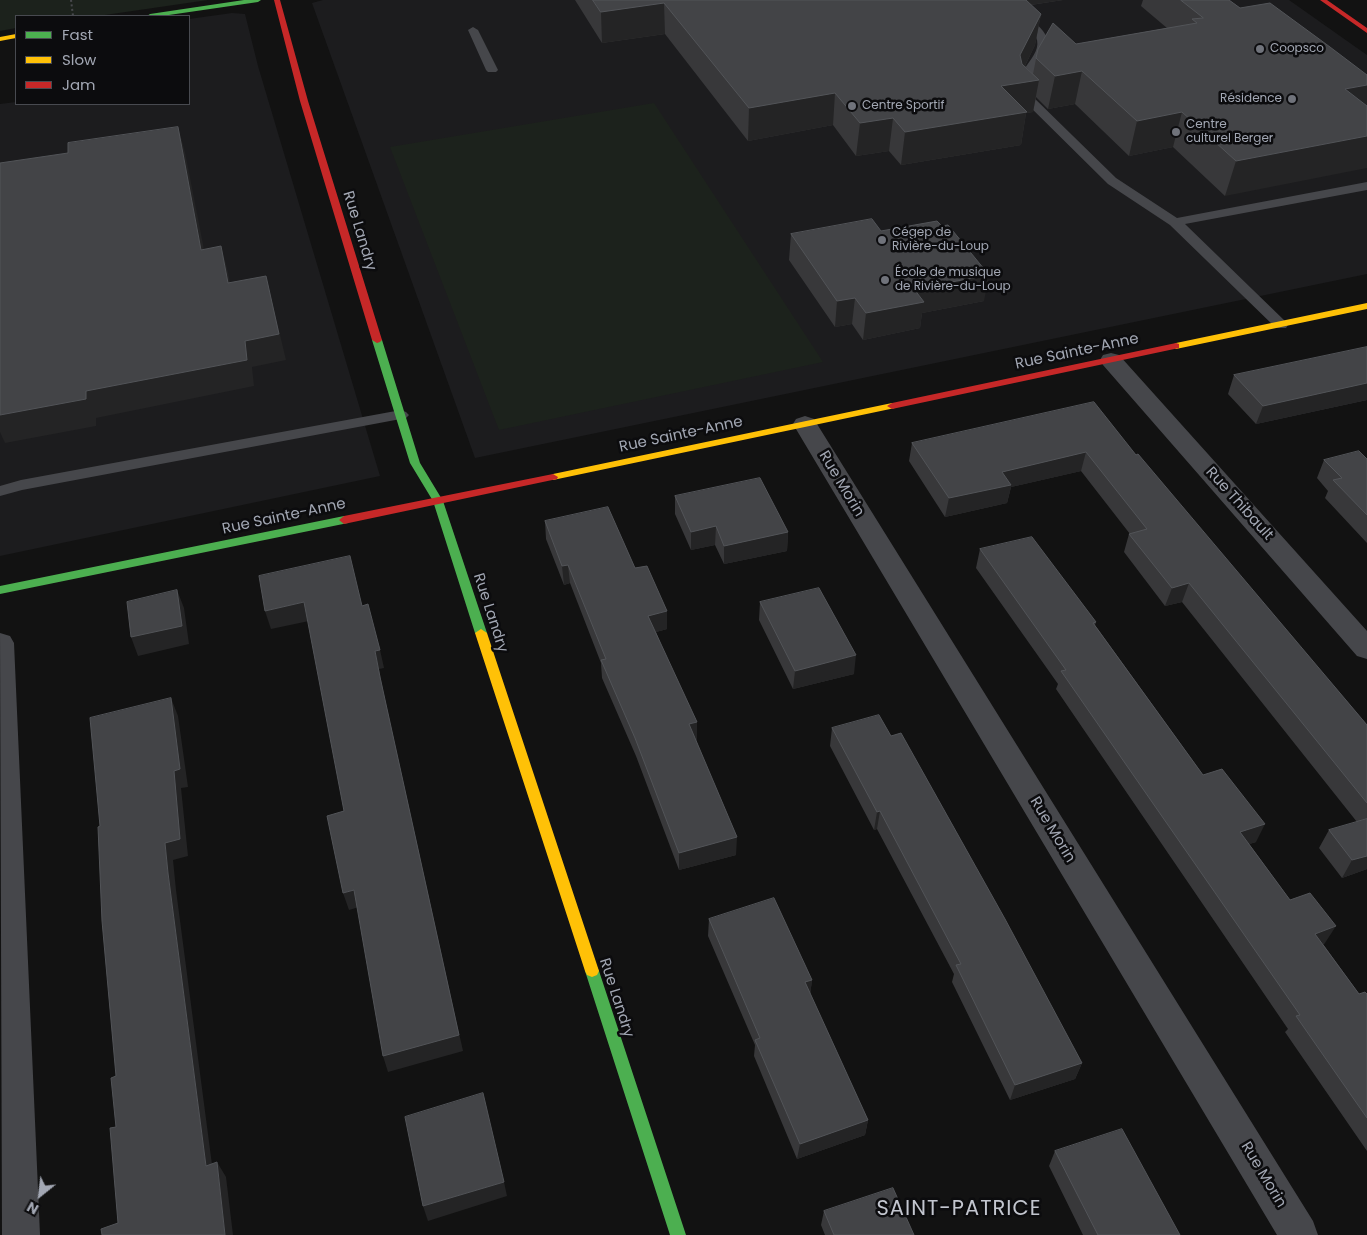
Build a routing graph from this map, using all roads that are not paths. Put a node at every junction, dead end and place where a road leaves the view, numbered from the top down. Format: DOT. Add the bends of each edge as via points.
graph roads {
  1 [pos="258,0"];
  2 [pos="277,0"];
  3 [pos="1323,0"];
  4 [pos="157,15"];
  5 [pos="1008,15"];
  6 [pos="473,30"];
  7 [pos="1367,31"];
  8 [pos="15,36"];
  9 [pos="0,39"];
  10 [pos="492,70"];
  11 [pos="1367,186"];
  12 [pos="1175,222"];
  13 [pos="1367,306"];
  14 [pos="1281,324"];
  15 [pos="1111,360"];
  16 [pos="401,415"];
  17 [pos="805,424"];
  18 [pos="0,491"];
  19 [pos="438,501"];
  20 [pos="0,590"];
  21 [pos="0,643"];
  22 [pos="1367,649"];
  23 [pos="21,1235"];
  24 [pos="678,1235"];
  25 [pos="1299,1235"];
  1 -- 4 [label="street"];
  2 -- 16 [label="street, Rue Landry" via="304,101"];
  3 -- 7 [label="street"];
  5 -- 12 [label="lane" via="1034,27 1042,40 1037,60 1023,83 1022,93 1112,181"];
  6 -- 10 [label="lane"];
  8 -- 9 [label="street"];
  11 -- 12 [label="lane"];
  12 -- 14 [label="lane"];
  13 -- 14 [label="street, Rue Sainte-Anne"];
  14 -- 15 [label="street, Rue Sainte-Anne"];
  15 -- 17 [label="street, Rue Sainte-Anne"];
  15 -- 22 [label="street, Rue Thibault"];
  16 -- 18 [label="lane"];
  16 -- 19 [label="street, Rue Landry" via="415,463"];
  17 -- 19 [label="street, Rue Sainte-Anne"];
  17 -- 25 [label="street, Rue Morin"];
  19 -- 20 [label="street, Rue Sainte-Anne"];
  19 -- 24 [label="street, Rue Landry"];
  21 -- 23 [label="street"];
}
